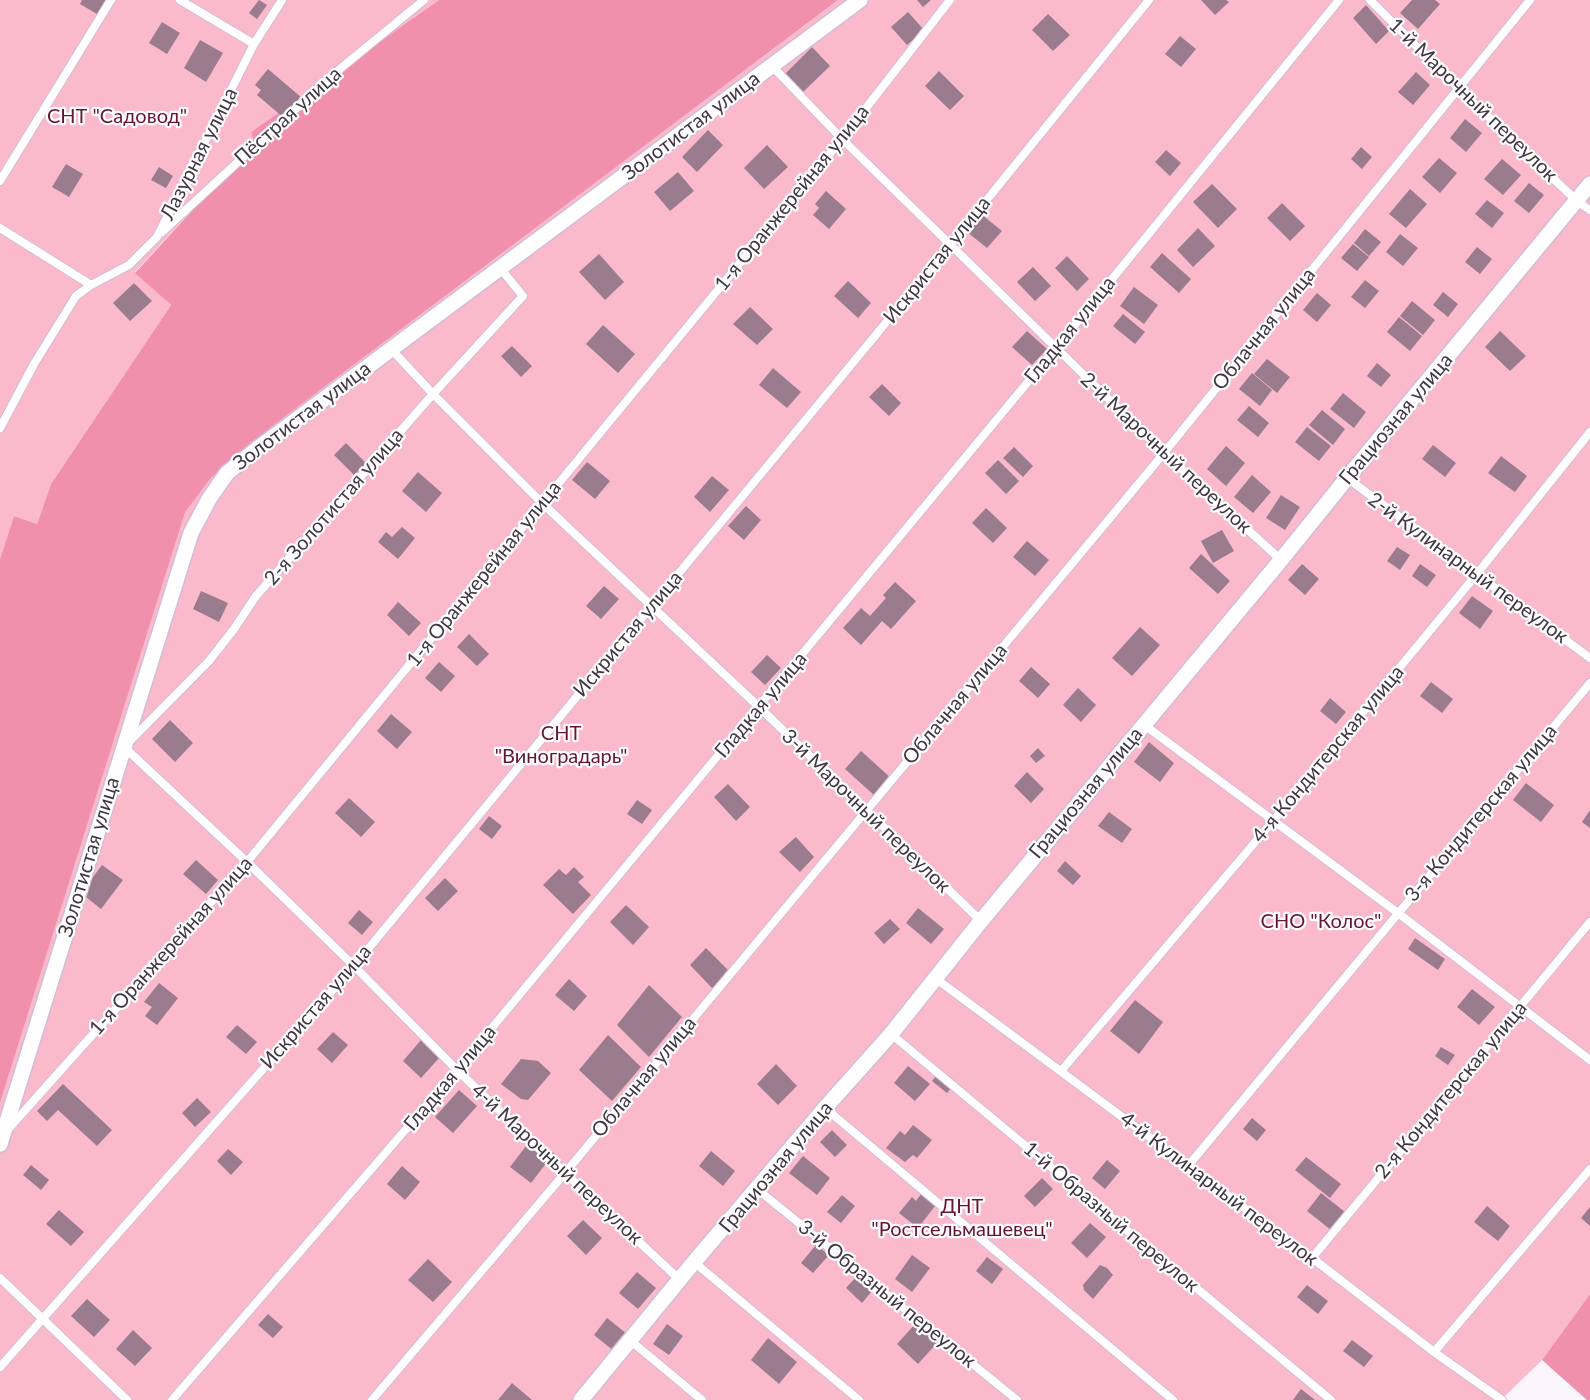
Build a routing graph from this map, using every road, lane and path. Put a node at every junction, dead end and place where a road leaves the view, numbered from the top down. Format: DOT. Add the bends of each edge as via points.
graph roads {
  1 [pos="111,0"];
  2 [pos="180,0"];
  3 [pos="282,0"];
  4 [pos="424,0"];
  5 [pos="860,0"];
  6 [pos="950,0"];
  7 [pos="1149,0"];
  8 [pos="1339,0"];
  9 [pos="1370,0"];
  10 [pos="1530,0"];
  11 [pos="254,44"];
  12 [pos="772,66"];
  13 [pos="1459,88"];
  14 [pos="842,139"];
  15 [pos="0,181"];
  16 [pos="1590,184"];
  17 [pos="1577,201"];
  18 [pos="1590,210"];
  19 [pos="0,228"];
  20 [pos="157,237"];
  21 [pos="951,244"];
  22 [pos="500,268"];
  23 [pos="92,285"];
  24 [pos="1056,348"];
  25 [pos="391,349"];
  26 [pos="433,394"];
  27 [pos="0,428"];
  28 [pos="1590,432"];
  29 [pos="1164,453"];
  30 [pos="1347,478"];
  31 [pos="542,503"];
  32 [pos="1281,560"];
  33 [pos="1476,575"];
  34 [pos="651,606"];
  35 [pos="1590,658"];
  36 [pos="1590,683"];
  37 [pos="759,707"];
  38 [pos="1143,724"];
  39 [pos="124,747"];
  40 [pos="866,811"];
  41 [pos="1273,821"];
  42 [pos="247,862"];
  43 [pos="1398,913"];
  44 [pos="981,921"];
  45 [pos="1590,922"];
  46 [pos="354,966"];
  47 [pos="935,978"];
  48 [pos="1521,1006"];
  49 [pos="891,1034"];
  50 [pos="1590,1060"];
  51 [pos="458,1070"];
  52 [pos="1060,1071"];
  53 [pos="825,1108"];
  54 [pos="1,1140"];
  55 [pos="1188,1166"];
  56 [pos="1590,1169"];
  57 [pos="564,1173"];
  58 [pos="757,1189"];
  59 [pos="1312,1258"];
  60 [pos="694,1262"];
  61 [pos="0,1278"];
  62 [pos="680,1280"];
  63 [pos="42,1318"];
  64 [pos="631,1341"];
  65 [pos="1434,1352"];
  66 [pos="0,1367"];
  67 [pos="127,1400"];
  68 [pos="172,1400"];
  69 [pos="372,1400"];
  70 [pos="581,1400"];
  71 [pos="702,1400"];
  72 [pos="859,1400"];
  73 [pos="1017,1400"];
  74 [pos="1173,1400"];
  75 [pos="1331,1400"];
  76 [pos="1502,1400"];
  1 -- 15 [label="lane"];
  2 -- 11 [label="lane"];
  3 -- 11 [label="lane, Лазурная улица"];
  4 -- 20 [label="lane, Пёстрая улица" via="330,77"];
  5 -- 12 [label="street, Золотистая улица"];
  6 -- 14 [label="lane, 1-я Оранжерейная улица"];
  7 -- 21 [label="lane, Искристая улица"];
  8 -- 24 [label="lane, Гладкая улица"];
  9 -- 13 [label="lane, 1-й Марочный переулок"];
  10 -- 13 [label="lane, Облачная улица"];
  11 -- 20 [label="lane, Лазурная улица"];
  12 -- 14 [label="lane, 2-й Марочный переулок"];
  12 -- 22 [label="street, Золотистая улица"];
  13 -- 17 [label="lane, 1-й Марочный переулок"];
  13 -- 29 [label="lane, Облачная улица"];
  14 -- 21 [label="lane, 2-й Марочный переулок"];
  14 -- 31 [label="lane, 1-я Оранжерейная улица"];
  16 -- 17 [label="street, Грациозная улица"];
  17 -- 18 [label="lane, 1-й Марочный переулок"];
  17 -- 30 [label="street, Грациозная улица"];
  19 -- 23 [label="lane"];
  20 -- 23 [label="lane, Лазурная улица" via="129,265"];
  21 -- 24 [label="lane, 2-й Марочный переулок"];
  21 -- 34 [label="lane, Искристая улица"];
  22 -- 25 [label="street, Золотистая улица"];
  22 -- 26 [label="lane, 2-я Золотистая улица" via="523,296"];
  23 -- 27 [label="lane" via="76,296"];
  24 -- 29 [label="lane, 2-й Марочный переулок"];
  24 -- 37 [label="lane, Гладкая улица"];
  25 -- 26 [label="lane, 3-й Марочный переулок"];
  25 -- 39 [label="street, Золотистая улица" via="257,448 227,473 209,499 191,533"];
  26 -- 31 [label="lane, 3-й Марочный переулок"];
  26 -- 39 [label="lane, 2-я Золотистая улица" via="256,596 209,662"];
  28 -- 33 [label="lane, 4-я Кондитерская улица"];
  29 -- 32 [label="lane, 2-й Марочный переулок"];
  29 -- 40 [label="lane, Облачная улица"];
  30 -- 32 [label="street, Грациозная улица"];
  30 -- 33 [label="lane, 2-й Кулинарный переулок"];
  31 -- 34 [label="lane, 3-й Марочный переулок"];
  31 -- 42 [label="lane, 1-я Оранжерейная улица"];
  32 -- 38 [label="street, Грациозная улица"];
  33 -- 35 [label="lane, 2-й Кулинарный переулок"];
  33 -- 41 [label="lane, 4-я Кондитерская улица"];
  34 -- 37 [label="lane, 3-й Марочный переулок"];
  34 -- 46 [label="lane, Искристая улица"];
  36 -- 43 [label="lane, 3-я Кондитерская улица"];
  37 -- 40 [label="lane, 3-й Марочный переулок"];
  37 -- 51 [label="lane, Гладкая улица"];
  38 -- 41 [label="lane"];
  38 -- 44 [label="street, Грациозная улица"];
  39 -- 42 [label="lane, 4-й Марочный переулок"];
  39 -- 54 [label="street, Золотистая улица"];
  40 -- 44 [label="lane, 3-й Марочный переулок"];
  40 -- 57 [label="lane, Облачная улица"];
  41 -- 43 [label="lane"];
  41 -- 52 [label="lane, 4-я Кондитерская улица"];
  42 -- 46 [label="lane, 4-й Марочный переулок"];
  42 -- 54 [label="lane, 1-я Оранжерейная улица"];
  43 -- 48 [label="lane"];
  43 -- 55 [label="lane, 3-я Кондитерская улица"];
  44 -- 47 [label="street, Грациозная улица"];
  45 -- 48 [label="lane, 2-я Кондитерская улица"];
  46 -- 51 [label="lane, 4-й Марочный переулок"];
  46 -- 63 [label="lane, Искристая улица"];
  47 -- 49 [label="street, Грациозная улица"];
  47 -- 52 [label="lane, 4-й Кулинарный переулок"];
  48 -- 50 [label="lane"];
  48 -- 59 [label="lane, 2-я Кондитерская улица"];
  49 -- 53 [label="street, Грациозная улица"];
  49 -- 75 [label="lane, 1-й Образный переулок"];
  51 -- 57 [label="lane, 4-й Марочный переулок"];
  51 -- 68 [label="lane, Гладкая улица"];
  52 -- 55 [label="lane, 4-й Кулинарный переулок"];
  53 -- 58 [label="street, Грациозная улица"];
  53 -- 74 [label="lane"];
  55 -- 59 [label="lane, 4-й Кулинарный переулок"];
  56 -- 65 [label="lane"];
  57 -- 62 [label="lane, 4-й Марочный переулок"];
  57 -- 69 [label="lane, Облачная улица"];
  58 -- 60 [label="street, Грациозная улица"];
  58 -- 73 [label="lane, 3-й Образный переулок"];
  59 -- 65 [label="lane, 4-й Кулинарный переулок"];
  60 -- 62 [label="street, Грациозная улица"];
  60 -- 72 [label="lane"];
  61 -- 63 [label="lane"];
  62 -- 64 [label="street, Грациозная улица"];
  63 -- 66 [label="lane, Искристая улица"];
  63 -- 67 [label="lane"];
  64 -- 70 [label="street, Грациозная улица"];
  64 -- 71 [label="lane"];
  65 -- 76 [label="lane, 4-й Кулинарный переулок"];
}
